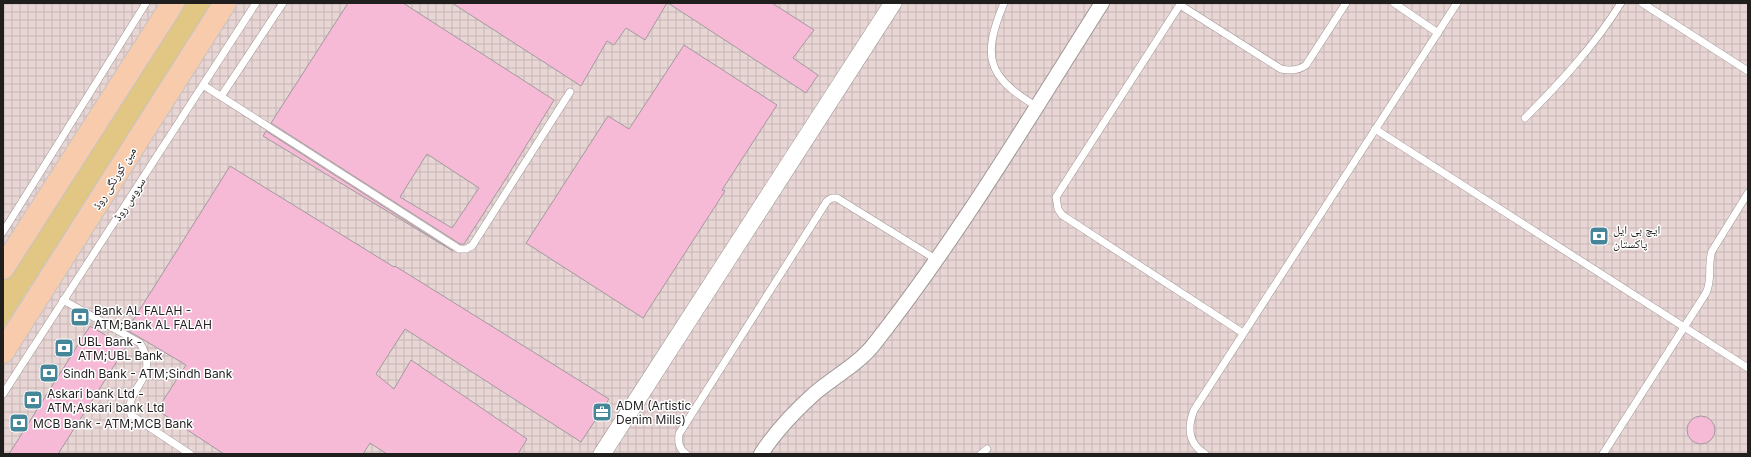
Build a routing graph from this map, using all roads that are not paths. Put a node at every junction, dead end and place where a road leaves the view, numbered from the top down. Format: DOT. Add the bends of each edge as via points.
graph roads {
  1 [pos="146,3"];
  2 [pos="173,3"];
  3 [pos="225,3"];
  4 [pos="256,3"];
  5 [pos="283,3"];
  6 [pos="894,3"];
  7 [pos="1004,3"];
  8 [pos="1102,3"];
  9 [pos="1346,3"];
  10 [pos="1394,3"];
  11 [pos="1457,3"];
  12 [pos="1621,3"];
  13 [pos="1642,3"];
  14 [pos="1181,4"];
  15 [pos="1438,33"];
  16 [pos="1748,71"];
  17 [pos="203,85"];
  18 [pos="570,92"];
  19 [pos="222,95"];
  20 [pos="1036,106"];
  21 [pos="1525,118"];
  22 [pos="1375,129"];
  23 [pos="1748,193"];
  24 [pos="3,232"];
  25 [pos="938,260"];
  26 [pos="3,268"];
  27 [pos="63,300"];
  28 [pos="1684,327"];
  29 [pos="1243,333"];
  30 [pos="3,352"];
  31 [pos="1748,368"];
  32 [pos="3,394"];
  33 [pos="190,454"];
  34 [pos="602,454"];
  35 [pos="686,454"];
  36 [pos="760,454"];
  37 [pos="1205,454"];
  38 [pos="1603,454"];
  1 -- 24 [label="lane"];
  2 -- 26 [label="main road"];
  3 -- 30 [label="main road, مین کورنگی روڈ"];
  4 -- 17 [label="lane, سروس روڈ"];
  5 -- 19 [label="lane"];
  6 -- 34 [label="street"];
  7 -- 20 [label="lane" via="995,25 990,49 994,67 1005,85"];
  8 -- 20 [label="street"];
  9 -- 14 [label="lane" via="1306,65 1289,70 1281,69"];
  10 -- 15 [label="lane"];
  11 -- 15 [label="lane"];
  12 -- 21 [label="lane" via="1605,29 1583,56"];
  13 -- 16 [label="lane"];
  14 -- 29 [label="lane" via="1056,197 1056,203 1062,215"];
  15 -- 22 [label="lane"];
  17 -- 19 [label="lane"];
  17 -- 27 [label="lane, سروس روڈ"];
  18 -- 19 [label="lane" via="472,246 466,249 459,249"];
  20 -- 25 [label="street"];
  22 -- 28 [label="lane"];
  22 -- 29 [label="lane"];
  23 -- 28 [label="lane" via="1712,251 1709,259 1710,286"];
  25 -- 35 [label="lane" via="837,198 827,201 680,434 678,444"];
  25 -- 36 [label="street" via="874,345 860,360 815,394 771,438"];
  27 -- 32 [label="lane, سروس روڈ"];
  27 -- 33 [label="lane" via="140,343 146,352 147,373 130,401 132,415"];
  28 -- 31 [label="lane"];
  28 -- 38 [label="lane"];
  29 -- 37 [label="lane" via="1194,410 1189,423 1191,439 1198,450"];
}
